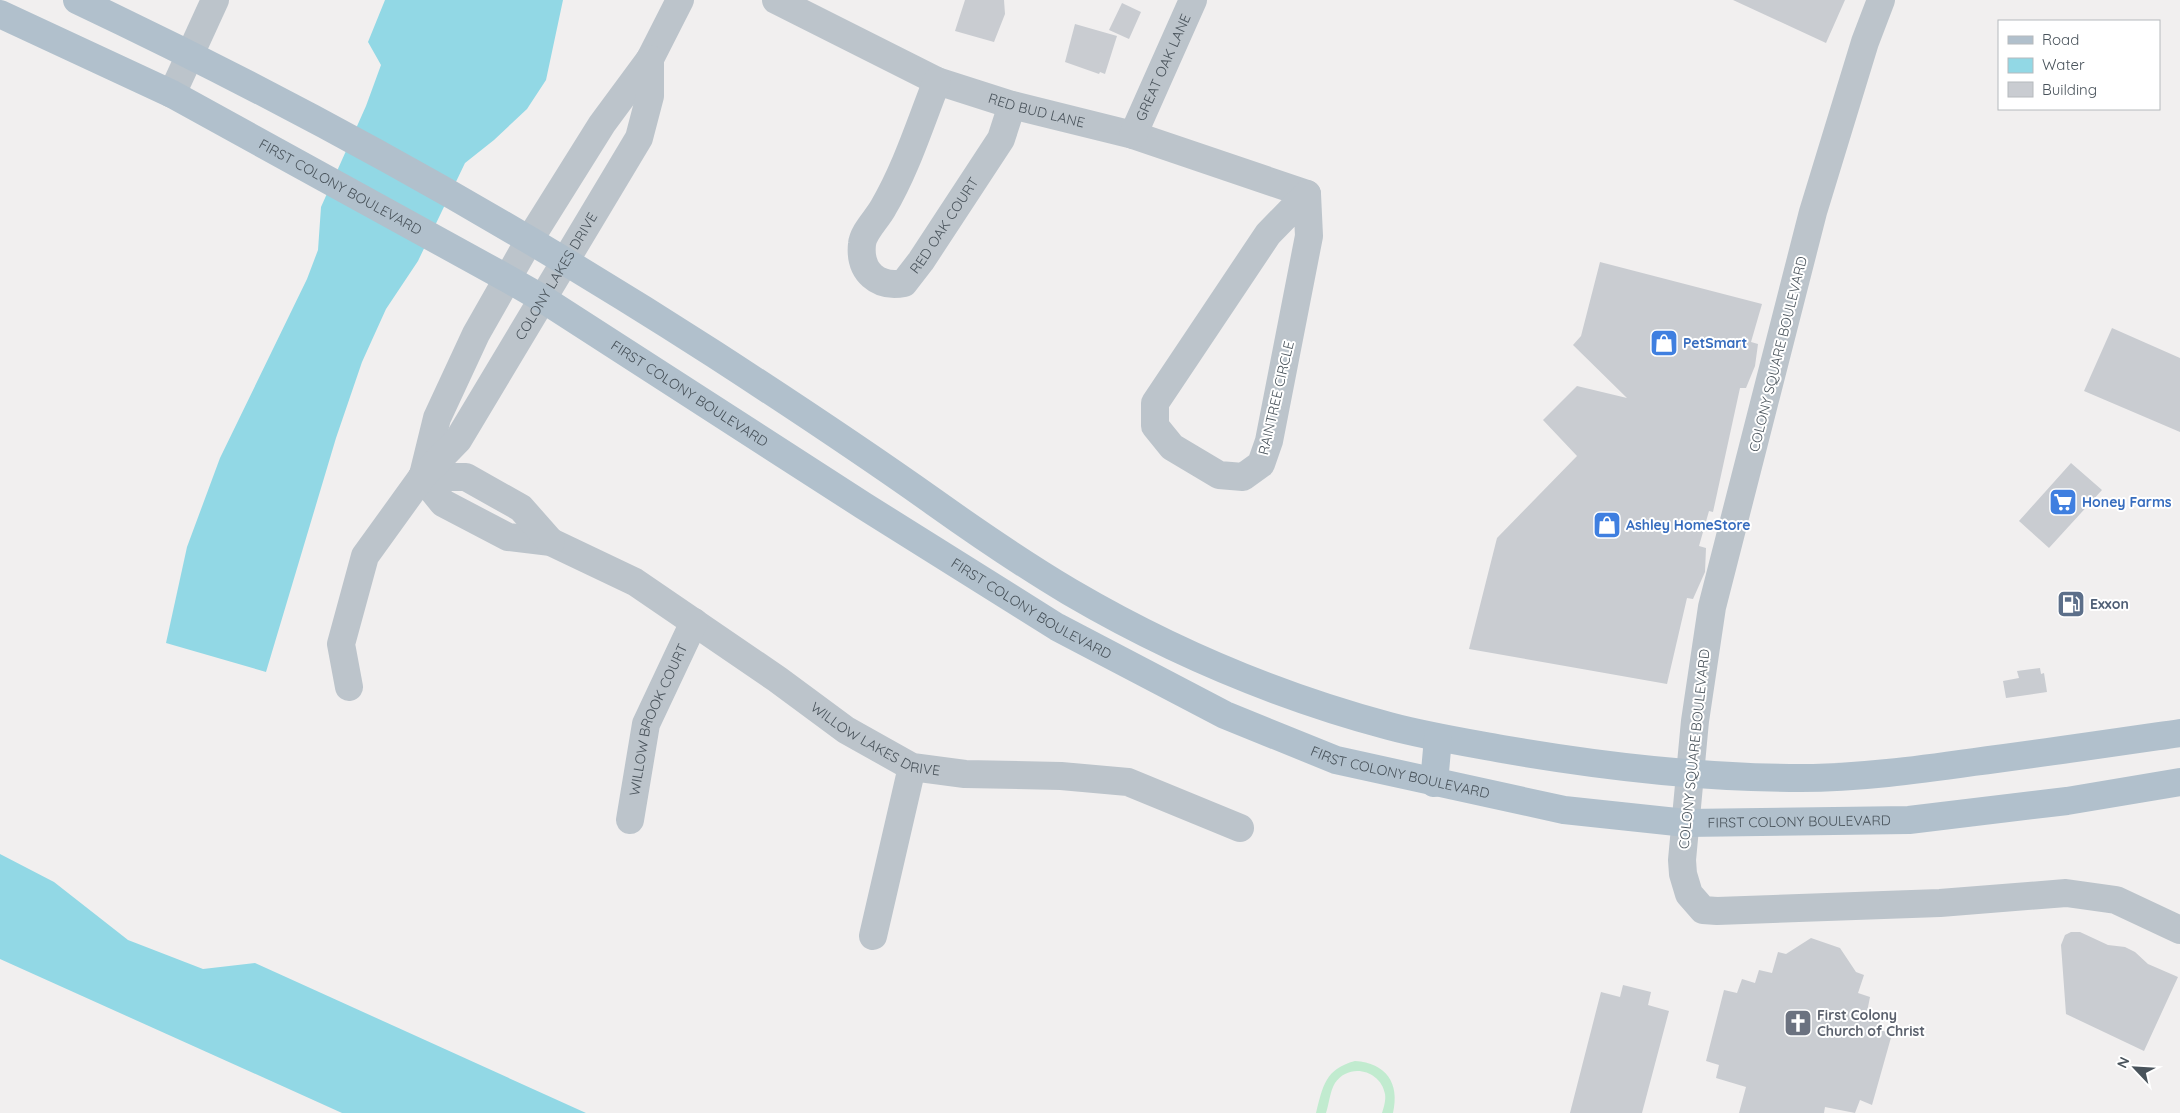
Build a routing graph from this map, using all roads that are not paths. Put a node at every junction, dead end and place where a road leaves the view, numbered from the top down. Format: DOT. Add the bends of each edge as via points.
graph roads {
  1 [pos="77,0"];
  2 [pos="215,0"];
  3 [pos="680,0"];
  4 [pos="776,0"];
  5 [pos="1193,0"];
  6 [pos="1881,0"];
  7 [pos="0,14"];
  8 [pos="190,54"];
  9 [pos="650,59"];
  10 [pos="938,81"];
  11 [pos="172,94"];
  12 [pos="1012,105"];
  13 [pos="1133,135"];
  14 [pos="1307,194"];
  15 [pos="530,239"];
  16 [pos="565,261"];
  17 [pos="508,279"];
  18 [pos="542,299"];
  19 [pos="886,470"];
  20 [pos="422,477"];
  21 [pos="864,506"];
  22 [pos="694,622"];
  23 [pos="349,687"];
  24 [pos="2180,733"];
  25 [pos="1438,738"];
  26 [pos="912,767"];
  27 [pos="1691,773"];
  28 [pos="1434,782"];
  29 [pos="2180,782"];
  30 [pos="630,820"];
  31 [pos="1686,823"];
  32 [pos="1240,828"];
  33 [pos="2180,930"];
  34 [pos="873,936"];
  1 -- 8 [label="main road"];
  2 -- 8 [label="street"];
  3 -- 9 [label="street, COLONY LAKES DRIVE"];
  4 -- 10 [label="street, RED BUD LANE"];
  5 -- 13 [label="street, GREAT OAK LANE"];
  6 -- 27 [label="street, COLONY SQUARE BOULEVARD" via="1813,212 1712,607 1700,677"];
  7 -- 11 [label="main road, FIRST COLONY BOULEVARD"];
  8 -- 11 [label="street"];
  8 -- 15 [label="main road" via="328,124"];
  9 -- 15 [label="street, COLONY LAKES DRIVE" via="602,124"];
  9 -- 16 [label="street, COLONY LAKES DRIVE" via="650,96 639,138"];
  10 -- 12 [label="street, RED BUD LANE"];
  10 -- 12 [label="street, RED OAK COURT" via="898,178 862,242 861,259 870,274 881,282 891,285 904,283 921,261 1000,139"];
  11 -- 17 [label="main road, FIRST COLONY BOULEVARD"];
  12 -- 13 [label="street, RED BUD LANE"];
  13 -- 14 [label="street, RED BUD LANE"];
  14 -- 14 [label="street, RAINTREE CIRCLE" via="1268,234 1155,403 1155,426 1172,447 1219,475 1243,477 1261,464 1269,441 1310,236"];
  15 -- 16 [label="main road"];
  15 -- 17 [label="street, COLONY LAKES DRIVE"];
  16 -- 18 [label="street, COLONY LAKES DRIVE"];
  16 -- 19 [label="main road" via="743,373"];
  17 -- 18 [label="main road, FIRST COLONY BOULEVARD"];
  17 -- 20 [label="street, COLONY LAKES DRIVE" via="476,334 437,418"];
  18 -- 20 [label="street, COLONY LAKES DRIVE" via="458,440"];
  18 -- 21 [label="main road, FIRST COLONY BOULEVARD"];
  19 -- 21 [label="main road"];
  19 -- 25 [label="main road" via="1067,590 1182,650 1301,699"];
  20 -- 22 [label="street, WILLOW LAKES DRIVE" via="443,503 508,537 551,542 635,582"];
  20 -- 23 [label="street, COLONY LAKES DRIVE" via="365,556 341,644"];
  21 -- 28 [label="main road, FIRST COLONY BOULEVARD" via="1057,626 1225,715 1336,760"];
  22 -- 26 [label="street, WILLOW LAKES DRIVE" via="846,730"];
  22 -- 30 [label="street, WILLOW BROOK COURT" via="646,724"];
  24 -- 27 [label="main road" via="1918,770 1804,778"];
  25 -- 27 [label="main road" via="1570,761"];
  25 -- 28 [label="main road"];
  26 -- 32 [label="street, WILLOW LAKES DRIVE" via="965,774 1061,776 1128,782"];
  26 -- 34 [label="street"];
  27 -- 31 [label="street, COLONY SQUARE BOULEVARD"];
  28 -- 31 [label="main road, FIRST COLONY BOULEVARD" via="1564,810"];
  29 -- 31 [label="main road, FIRST COLONY BOULEVARD" via="2067,801 1909,820"];
  31 -- 33 [label="street, COLONY SQUARE BOULEVARD" via="1683,874 1689,894 1703,910 1940,903 2066,893 2116,900"];
}
